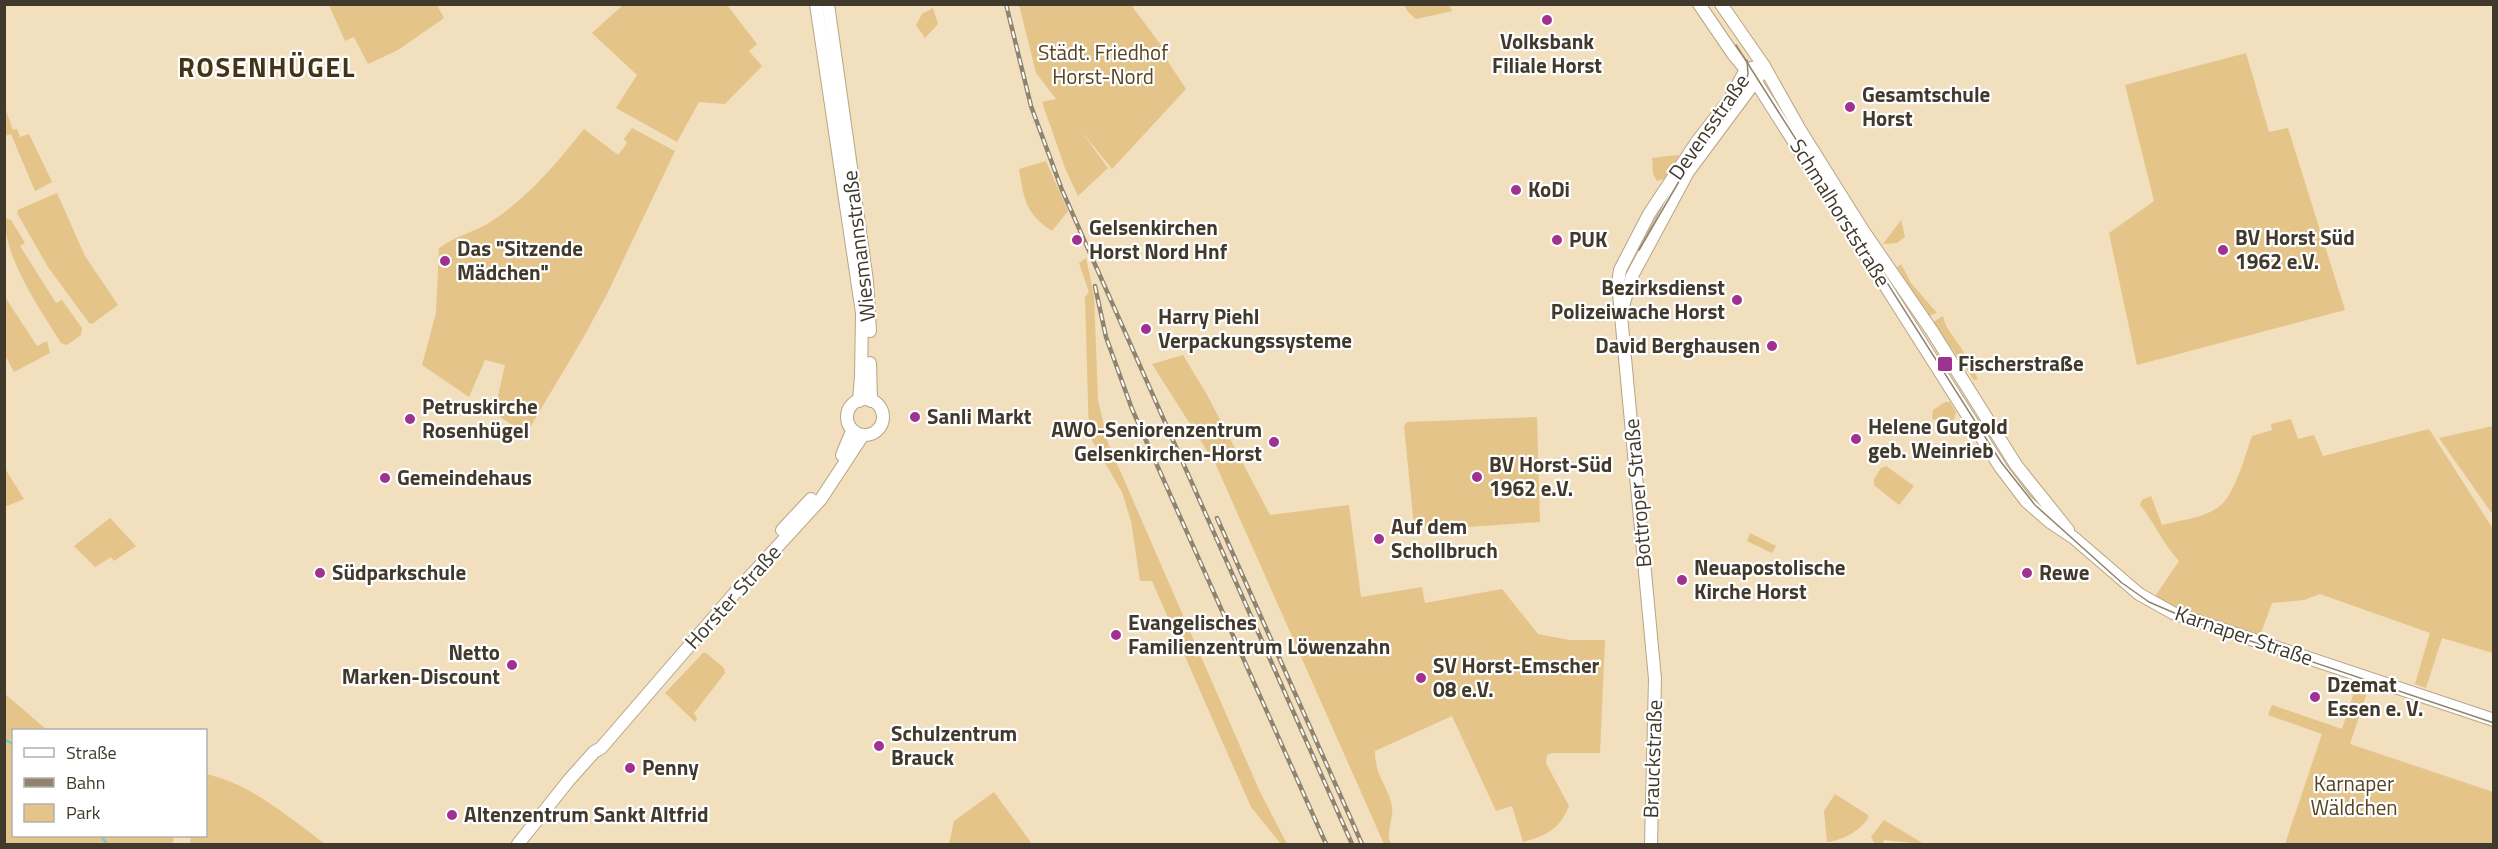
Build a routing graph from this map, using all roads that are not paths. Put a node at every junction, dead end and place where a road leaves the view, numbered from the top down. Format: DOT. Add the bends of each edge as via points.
graph roads {
  1 [pos="816,4"];
  2 [pos="828,4"];
  3 [pos="1699,4"];
  4 [pos="1720,4"];
  5 [pos="1764,66"];
  6 [pos="1748,70"];
  7 [pos="1756,82"];
  8 [pos="1772,106"];
  9 [pos="1724,123"];
  10 [pos="839,127"];
  11 [pos="1632,261"];
  12 [pos="865,400"];
  13 [pos="858,433"];
  14 [pos="2074,538"];
  15 [pos="1654,673"];
  16 [pos="2493,720"];
  17 [pos="546,807"];
  18 [pos="508,844"];
  19 [pos="518,844"];
  20 [pos="1650,844"];
  1 -- 10 [label="main road"];
  2 -- 10 [label="main road" via="839,73"];
  3 -- 6 [label="main road, Schmalhorststraße"];
  4 -- 5 [label="main road, Schmalhorststraße"];
  5 -- 6 [label="main road, Devensstraße"];
  5 -- 7 [label="main road, Devensstraße"];
  5 -- 14 [label="main road, Schmalhorststraße" via="1862,229 2021,471"];
  6 -- 7 [label="main road, Schmalhorststraße"];
  6 -- 11 [label="main road, Devensstraße" via="1654,207"];
  7 -- 8 [label="main road, Schmalhorststraße"];
  7 -- 9 [label="main road, Devensstraße"];
  8 -- 9 [label="main road, Devensstraße" via="1763,100 1748,100"];
  8 -- 14 [label="main road, Schmalhorststraße" via="2001,468 2025,501"];
  9 -- 11 [label="main road, Devensstraße"];
  10 -- 12 [label="main road, Wiesmannstraße" via="867,281"];
  11 -- 15 [label="main road, Bottroper Straße" via="1620,270 1618,283"];
  12 -- 13 [label="main road" via="852,404 847,414 849,425"];
  12 -- 13 [label="main road" via="882,410 883,421 878,431"];
  13 -- 17 [label="main road, Horster Straße" via="821,499"];
  14 -- 16 [label="main road, Karnaper Straße" via="2139,594 2166,609"];
  15 -- 20 [label="main road, Brauckstraße"];
  17 -- 18 [label="main road, Horster Straße"];
  17 -- 19 [label="main road, Horster Straße"];
}
